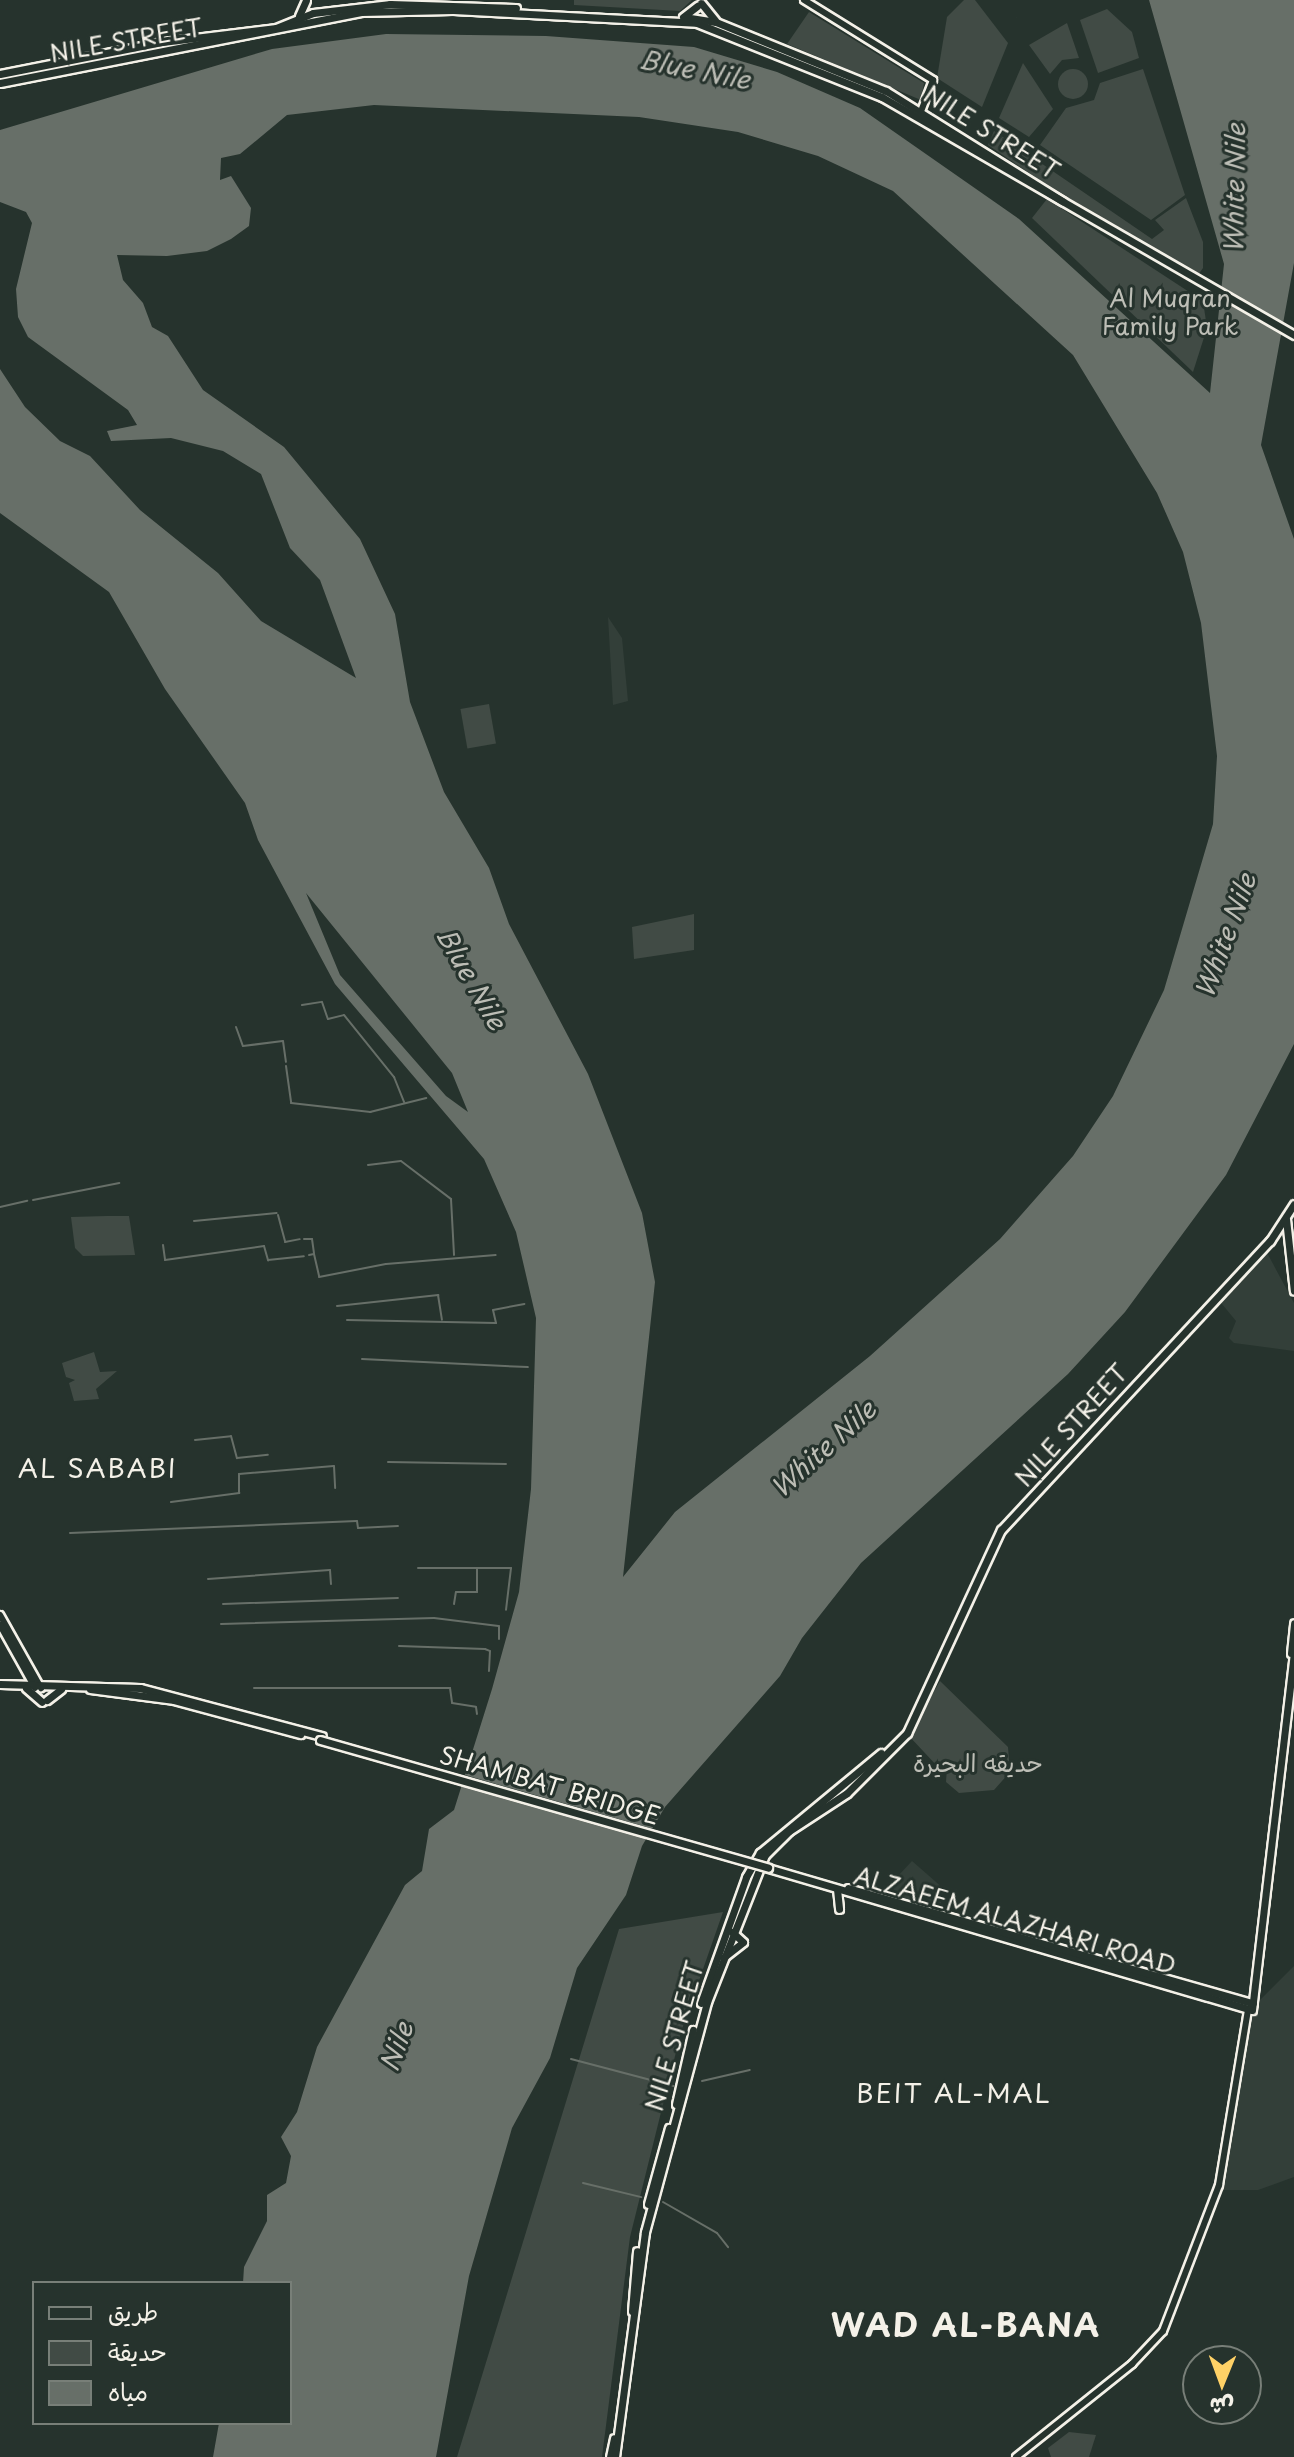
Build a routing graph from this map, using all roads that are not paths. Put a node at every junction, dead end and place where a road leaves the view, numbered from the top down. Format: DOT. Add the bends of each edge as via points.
graph roads {
  1 [pos="306,0"];
  2 [pos="804,0"];
  3 [pos="699,2"];
  4 [pos="390,7"];
  5 [pos="682,17"];
  6 [pos="660,18"];
  7 [pos="296,20"];
  8 [pos="699,21"];
  9 [pos="716,22"];
  10 [pos="751,39"];
  11 [pos="0,74"];
  12 [pos="0,83"];
  13 [pos="921,111"];
  14 [pos="1063,203"];
  15 [pos="1294,335"];
  16 [pos="1294,1204"];
  17 [pos="1287,1218"];
  18 [pos="1294,1284"];
  19 [pos="1294,1291"];
  20 [pos="0,1615"];
  21 [pos="1294,1623"];
  22 [pos="0,1625"];
  23 [pos="1294,1650"];
  24 [pos="27,1674"];
  25 [pos="34,1685"];
  26 [pos="0,1686"];
  27 [pos="61,1689"];
  28 [pos="925,1703"];
  29 [pos="321,1738"];
  30 [pos="1280,1756"];
  31 [pos="768,1867"];
  32 [pos="837,1889"];
  33 [pos="839,1909"];
  34 [pos="951,1920"];
  35 [pos="732,1930"];
  36 [pos="722,1960"];
  37 [pos="1250,2006"];
  38 [pos="613,2457"];
  39 [pos="1018,2457"];
  1 -- 7 [label="main road"];
  2 -- 13 [label="main road" via="930,81"];
  3 -- 5 [label="main road"];
  3 -- 8 [label="main road"];
  3 -- 9 [label="main road"];
  4 -- 6 [label="main road, NILE STREET"];
  4 -- 7 [label="main road, NILE STREET"];
  4 -- 12 [label="main road, NILE STREET" via="328,17 275,34"];
  5 -- 6 [label="main road, NILE STREET"];
  5 -- 8 [label="main road, NILE STREET"];
  6 -- 8 [label="main road, NILE STREET"];
  7 -- 11 [label="main road, NILE STREET"];
  8 -- 9 [label="main road, NILE STREET"];
  8 -- 10 [label="main road, NILE STREET"];
  9 -- 10 [label="main road, NILE STREET"];
  10 -- 13 [label="main road, NILE STREET"];
  10 -- 14 [label="main road, NILE STREET" via="882,97"];
  13 -- 14 [label="main road, NILE STREET"];
  14 -- 15 [label="main road"];
  16 -- 17 [label="main road, NILE STREET"];
  17 -- 18 [label="main road"];
  17 -- 19 [label="main road"];
  17 -- 28 [label="main road, NILE STREET" via="1001,1530 954,1623"];
  20 -- 25 [label="main road"];
  21 -- 30 [label="main road"];
  22 -- 24 [label="main road"];
  23 -- 30 [label="main road"];
  24 -- 25 [label="main road"];
  25 -- 26 [label="main road"];
  25 -- 27 [label="main road"];
  25 -- 27 [label="main road" via="44,1701"];
  25 -- 29 [label="main road" via="152,1690"];
  27 -- 29 [label="main road" via="174,1700"];
  28 -- 35 [label="main road, NILE STREET" via="907,1733 847,1793 773,1846"];
  28 -- 38 [label="main road, NILE STREET" via="843,1789 779,1833 746,1877 696,2022 639,2240"];
  29 -- 31 [label="main road, SHAMBAT BRIDGE, bridge"];
  30 -- 37 [label="main road"];
  31 -- 32 [label="main road, ALZAEEM ALAZHARI ROAD"];
  31 -- 34 [label="main road, ALZAEEM ALAZHARI ROAD"];
  32 -- 33 [label="main road"];
  32 -- 34 [label="main road, ALZAEEM ALAZHARI ROAD"];
  34 -- 37 [label="main road, ALZAEEM ALAZHARI ROAD"];
  34 -- 37 [label="main road, ALZAEEM ALAZHARI ROAD" via="1179,1990"];
  35 -- 36 [label="main road, NILE STREET"];
  35 -- 36 [label="main road" via="743,1942"];
  36 -- 38 [label="main road, NILE STREET" via="643,2241"];
  37 -- 39 [label="main road" via="1215,2202 1157,2342"];
}
